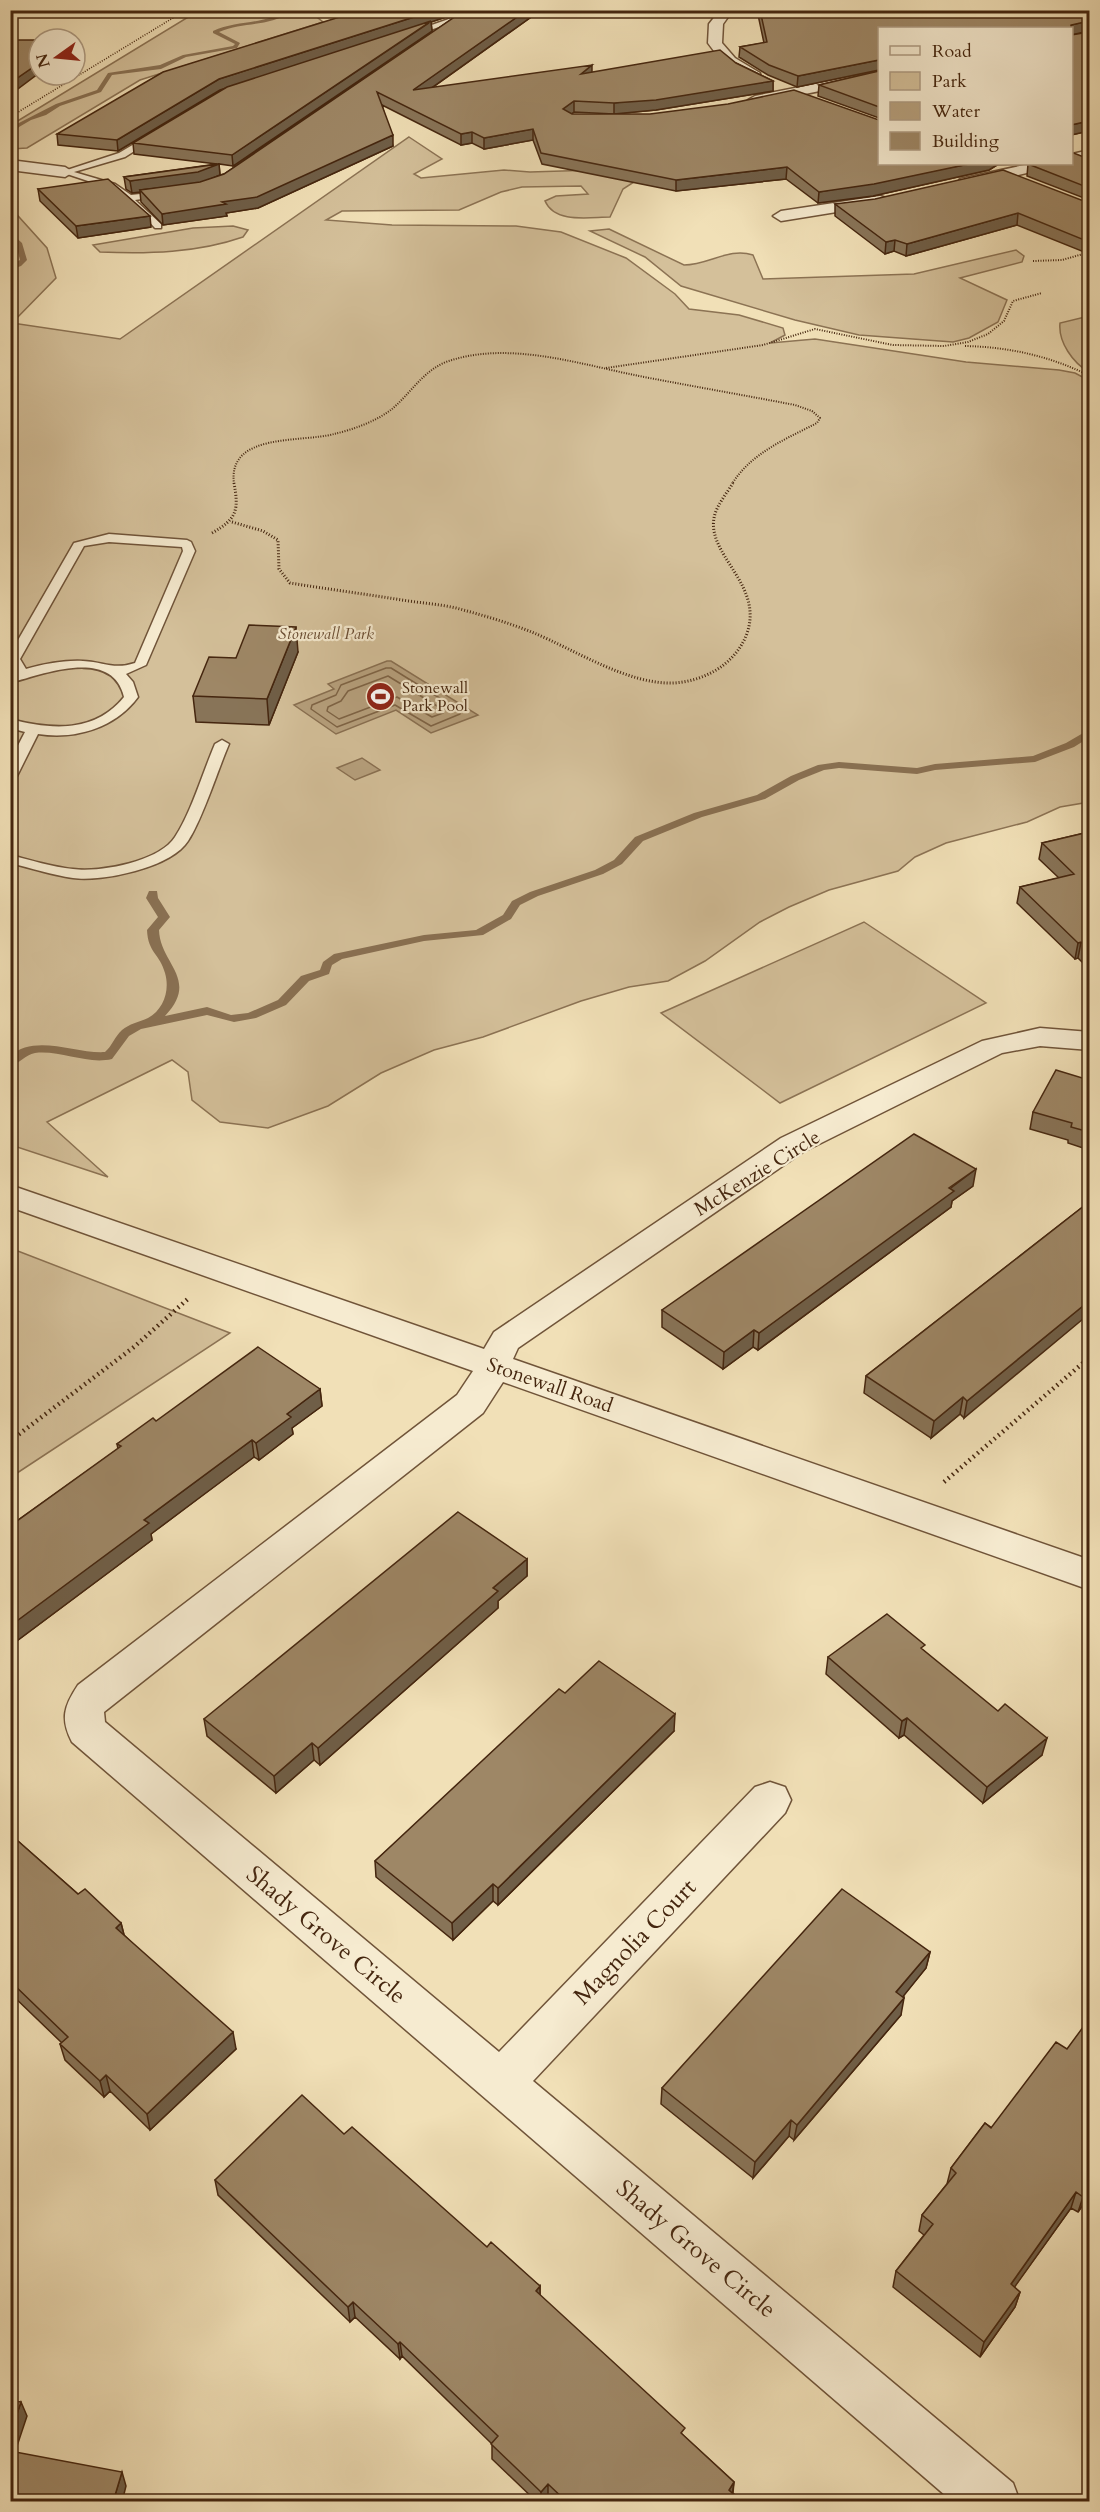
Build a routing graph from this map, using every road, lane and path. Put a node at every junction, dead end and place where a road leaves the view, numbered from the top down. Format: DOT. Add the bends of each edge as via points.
graph roads {
  1 [pos="186,10"];
  2 [pos="727,10"];
  3 [pos="477,12"];
  4 [pos="462,14"];
  5 [pos="406,35"];
  6 [pos="434,37"];
  7 [pos="878,75"];
  8 [pos="794,92"];
  9 [pos="815,101"];
  10 [pos="736,104"];
  11 [pos="10,117"];
  12 [pos="160,133"];
  13 [pos="1089,154"];
  14 [pos="1073,158"];
  15 [pos="10,165"];
  16 [pos="979,165"];
  17 [pos="1044,165"];
  18 [pos="65,172"];
  19 [pos="1003,174"];
  20 [pos="1024,183"];
  21 [pos="948,186"];
  22 [pos="170,192"];
  23 [pos="129,198"];
  24 [pos="894,198"];
  25 [pos="781,216"];
  26 [pos="158,226"];
  27 [pos="1089,252"];
  28 [pos="1033,261"];
  29 [pos="1042,293"];
  30 [pos="955,346"];
  31 [pos="599,368"];
  32 [pos="1089,376"];
  33 [pos="232,522"];
  34 [pos="187,544"];
  35 [pos="117,673"];
  36 [pos="16,676"];
  37 [pos="10,723"];
  38 [pos="33,730"];
  39 [pos="222,744"];
  40 [pos="10,776"];
  41 [pos="10,859"];
  42 [pos="1089,1041"];
  43 [pos="10,1195"];
  44 [pos="219,1269"];
  45 [pos="1089,1357"];
  46 [pos="494,1366"];
  47 [pos="10,1441"];
  48 [pos="944,1480"];
  49 [pos="1089,1575"];
  50 [pos="770,1800"];
  51 [pos="500,2083"];
  52 [pos="994,2502"];
  1 -- 11 [label="path"];
  2 -- 8 [label="street" via="716,24 714,34 714,43 721,53 745,71"];
  3 -- 4 [label="lane"];
  4 -- 5 [label="lane"];
  4 -- 6 [label="lane"];
  7 -- 8 [label="street"];
  8 -- 9 [label="street"];
  8 -- 10 [label="street"];
  12 -- 18 [label="lane" via="122,155"];
  13 -- 14 [label="street"];
  15 -- 18 [label="street"];
  16 -- 19 [label="street"];
  17 -- 19 [label="street"];
  18 -- 23 [label="lane" via="112,186"];
  19 -- 20 [label="street"];
  19 -- 21 [label="street"];
  22 -- 23 [label="lane"];
  23 -- 26 [label="lane"];
  24 -- 25 [label="street"];
  27 -- 28 [label="path" via="1062,260"];
  29 -- 30 [label="path" via="1013,301 1005,318 988,333"];
  30 -- 31 [label="path" via="867,340 807,329 763,345"];
  30 -- 32 [label="path" via="1024,353 1068,364"];
  31 -- 33 [label="path" via="505,356 475,356 448,362 428,373 387,413 333,435 267,445 243,454 232,471 238,507"];
  31 -- 33 [label="path" via="795,405 820,418 753,460 737,476 716,511 715,535 750,602 752,618 735,654 723,667 704,677 686,682 649,681 494,618 455,608 297,585 280,574 278,540"];
  33 -- 34 [label="path"];
  34 -- 35 [label="lane" via="189,551 140,665"];
  34 -- 36 [label="lane" via="109,538 80,543 14,658"];
  35 -- 36 [label="lane" via="73,664 38,668"];
  35 -- 38 [label="lane" via="131,688 131,697 117,714 87,726"];
  37 -- 38 [label="lane"];
  38 -- 40 [label="lane"];
  39 -- 41 [label="lane" via="181,841 160,857 133,867 74,874"];
  42 -- 46 [label="street, McKenzie Circle" via="1047,1036 1007,1041 792,1145 506,1340"];
  43 -- 44 [label="street, Stonewall Road"];
  44 -- 46 [label="street, Stonewall Road"];
  44 -- 47 [label="path" via="134,1347"];
  45 -- 48 [label="path"];
  46 -- 49 [label="street, Stonewall Road"];
  46 -- 51 [label="street, Shady Grove Circle" via="485,1388 470,1404 92,1697 83,1710 86,1730"];
  50 -- 51 [label="street, Magnolia Court"];
  51 -- 52 [label="street, Shady Grove Circle"];
}
